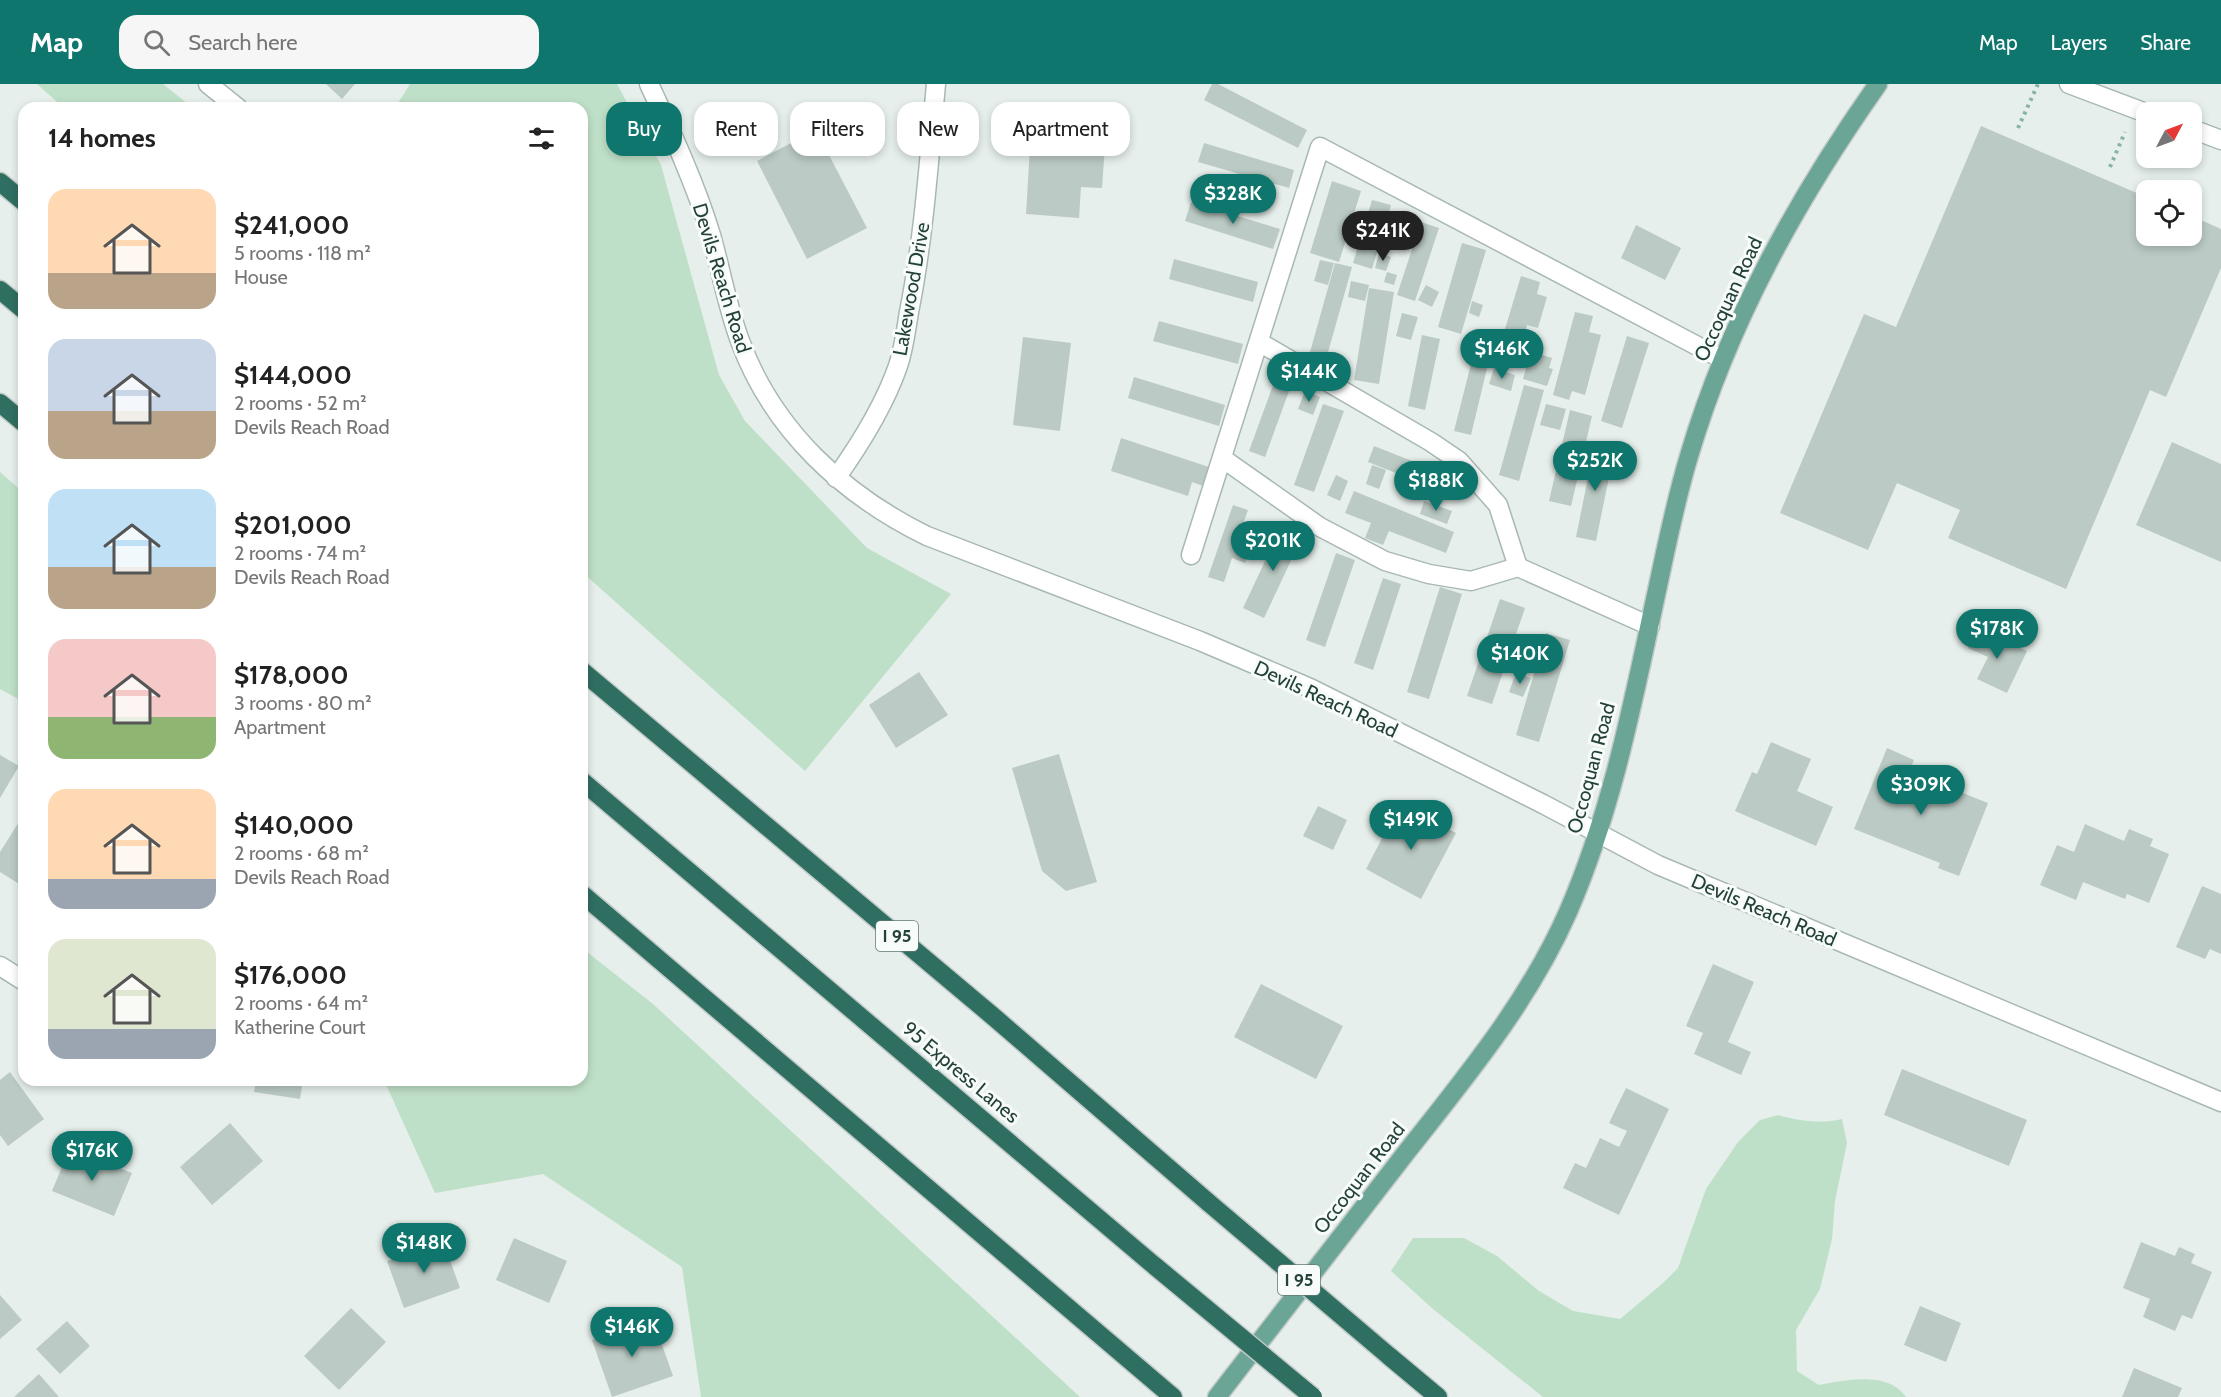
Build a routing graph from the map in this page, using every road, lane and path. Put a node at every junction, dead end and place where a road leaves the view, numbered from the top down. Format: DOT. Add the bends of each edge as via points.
graph roads {
  1 [pos="208,84"];
  2 [pos="649,84"];
  3 [pos="936,84"];
  4 [pos="1878,84"];
  5 [pos="2038,84"];
  6 [pos="2069,84"];
  7 [pos="230,102"];
  8 [pos="2136,109"];
  9 [pos="2136,120"];
  10 [pos="2018,128"];
  11 [pos="2202,133"];
  12 [pos="2221,140"];
  13 [pos="2110,167"];
  14 [pos="0,182"];
  15 [pos="18,197"];
  16 [pos="0,290"];
  17 [pos="18,305"];
  18 [pos="1258,342"];
  19 [pos="1722,359"];
  20 [pos="0,403"];
  21 [pos="18,418"];
  22 [pos="1222,458"];
  23 [pos="836,478"];
  24 [pos="1191,555"];
  25 [pos="1518,567"];
  26 [pos="1650,626"];
  27 [pos="588,676"];
  28 [pos="588,786"];
  29 [pos="1598,834"];
  30 [pos="588,899"];
  31 [pos="0,966"];
  32 [pos="18,977"];
  33 [pos="2221,1102"];
  34 [pos="1173,1397"];
  35 [pos="1217,1397"];
  36 [pos="1313,1397"];
  37 [pos="1438,1397"];
  1 -- 7 [label="street"];
  2 -- 23 [label="street, Devils Reach Road" via="688,170 711,235 737,331 753,370 781,418"];
  3 -- 23 [label="street, Lakewood Drive" via="921,242 898,365 880,408"];
  4 -- 19 [label="main road, Occoquan Road" via="1833,147 1794,212"];
  5 -- 10 [label="path"];
  6 -- 8 [label="street"];
  9 -- 13 [label="path"];
  11 -- 12 [label="street"];
  14 -- 15 [label="highway"];
  16 -- 17 [label="highway"];
  18 -- 19 [label="street" via="1320,147"];
  18 -- 22 [label="street"];
  18 -- 25 [label="street" via="1459,461 1498,505"];
  19 -- 26 [label="main road, Occoquan Road" via="1689,456"];
  20 -- 21 [label="highway"];
  22 -- 24 [label="street"];
  22 -- 25 [label="street" via="1320,527 1385,561 1429,574 1471,580"];
  23 -- 29 [label="street, Devils Reach Road" via="885,513 927,536 1200,641 1310,688"];
  25 -- 26 [label="street"];
  26 -- 29 [label="main road, Occoquan Road"];
  27 -- 37 [label="highway, I 95, bridge"];
  28 -- 36 [label="highway, 95 Express Lanes, bridge"];
  29 -- 33 [label="street, Devils Reach Road" via="1658,865"];
  29 -- 35 [label="main road, Occoquan Road" via="1568,912 1522,995 1468,1074"];
  30 -- 34 [label="highway"];
  31 -- 32 [label="street"];
}
